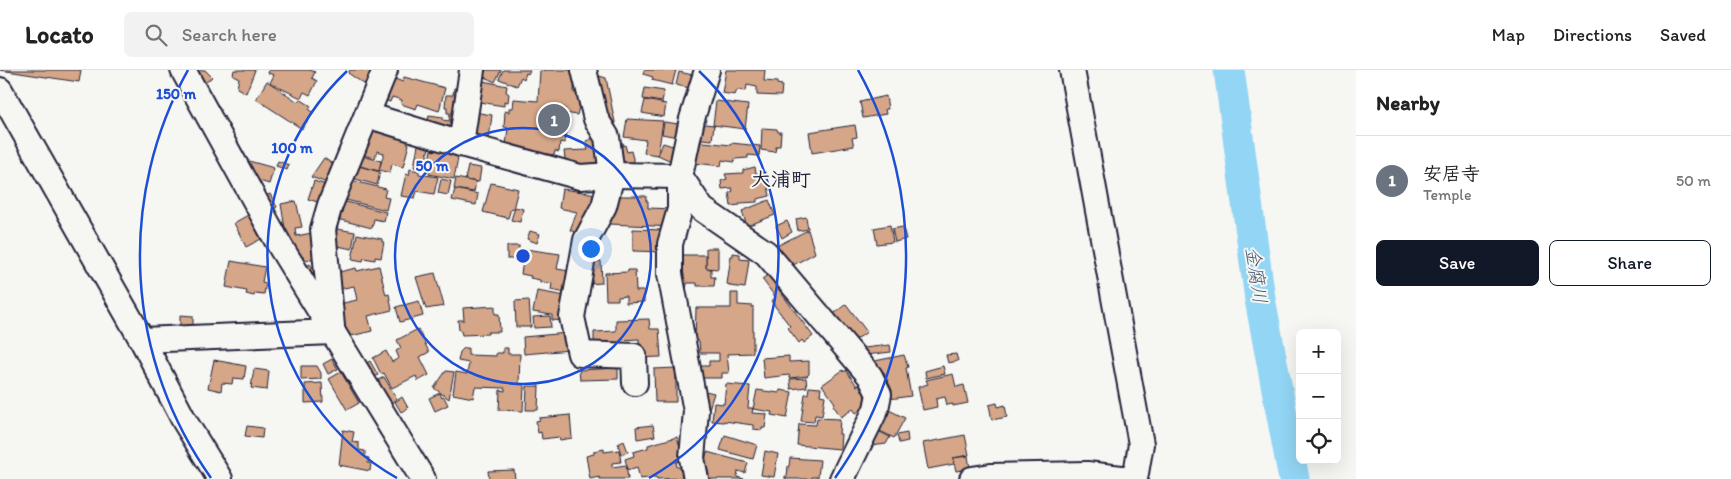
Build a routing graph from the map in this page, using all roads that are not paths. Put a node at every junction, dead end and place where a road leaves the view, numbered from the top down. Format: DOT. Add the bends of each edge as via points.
graph roads {
  1 [pos="183,70"];
  2 [pos="385,70"];
  3 [pos="472,70"];
  4 [pos="584,70"];
  5 [pos="707,70"];
  6 [pos="1072,70"];
  7 [pos="0,90"];
  8 [pos="367,114"];
  9 [pos="462,144"];
  10 [pos="612,175"];
  11 [pos="680,176"];
  12 [pos="333,332"];
  13 [pos="142,340"];
  14 [pos="635,383"];
  15 [pos="220,479"];
  16 [pos="423,479"];
  17 [pos="696,479"];
  18 [pos="842,479"];
  19 [pos="972,479"];
  20 [pos="1130,479"];
  21 [pos="1135,479"];
  1 -- 12 [label="street" via="280,246"];
  2 -- 8 [label="street"];
  3 -- 9 [label="street"];
  4 -- 10 [label="street" via="596,118 607,137"];
  5 -- 11 [label="street" via="692,118"];
  6 -- 21 [label="street" via="1141,444"];
  7 -- 13 [label="street"];
  8 -- 9 [label="street"];
  8 -- 12 [label="street" via="330,205 324,229"];
  9 -- 10 [label="street" via="580,177"];
  10 -- 11 [label="street"];
  10 -- 14 [label="street" via="604,206 586,240 572,317 580,354 634,356"];
  11 -- 17 [label="street" via="680,209 670,244 670,274 696,411 692,458"];
  11 -- 18 [label="street" via="702,209 766,253 870,376 879,394 876,409"];
  12 -- 13 [label="street"];
  12 -- 16 [label="street"];
  13 -- 15 [label="street" via="185,422"];
  19 -- 20 [label="street" via="1087,474"];
}
